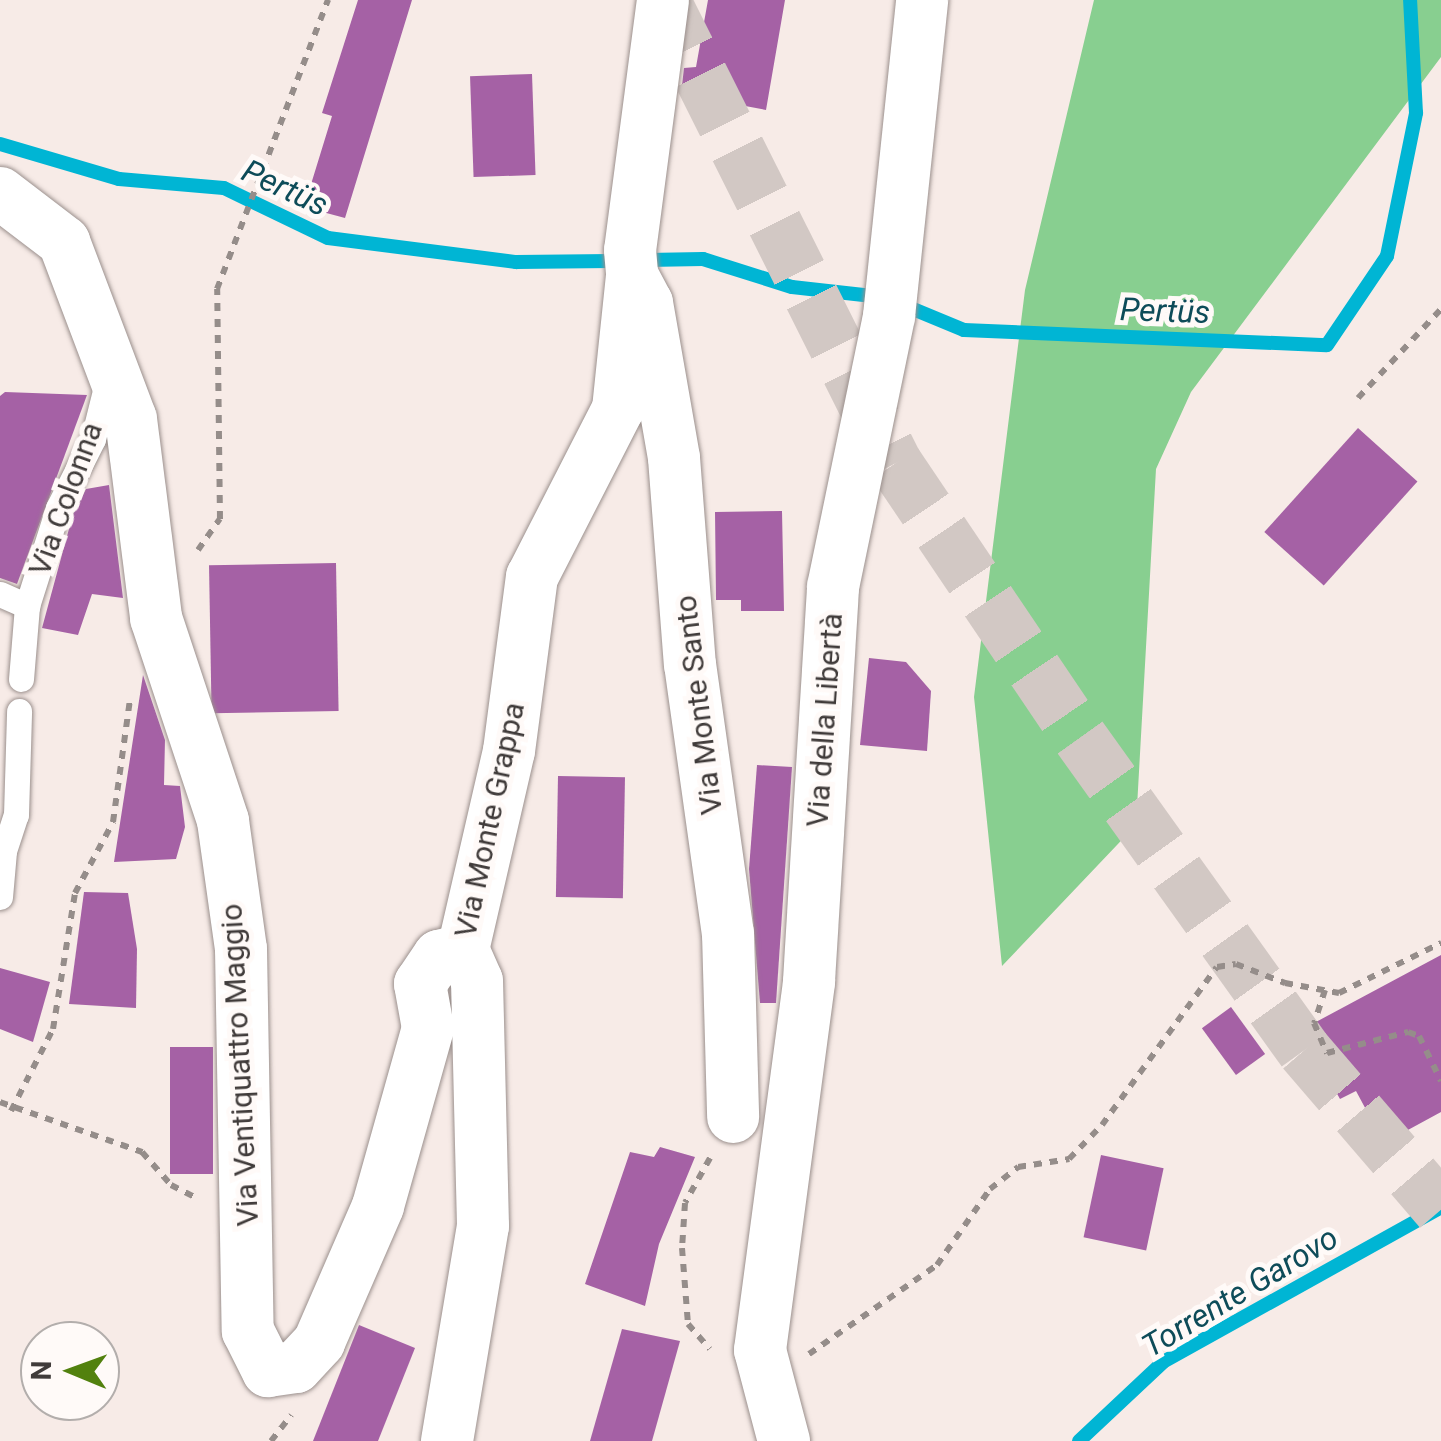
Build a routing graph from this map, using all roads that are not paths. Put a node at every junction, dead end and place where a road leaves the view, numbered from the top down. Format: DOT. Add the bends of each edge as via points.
graph roads {
  1 [pos="663,0"];
  2 [pos="922,0"];
  3 [pos="0,193"];
  4 [pos="632,275"];
  5 [pos="115,365"];
  6 [pos="0,594"];
  7 [pos="27,606"];
  8 [pos="21,678"];
  9 [pos="19,712"];
  10 [pos="2,852"];
  11 [pos="0,896"];
  12 [pos="462,950"];
  13 [pos="733,1118"];
  14 [pos="447,1441"];
  15 [pos="784,1441"];
  1 -- 4 [label="street, Via Monte Santo" via="643,124"];
  2 -- 15 [label="street, Via della Libertà" via="891,302 833,586 808,981 760,1350"];
  3 -- 5 [label="street, Via Ventiquattro Maggio" via="64,242"];
  4 -- 12 [label="street, Via Monte Grappa" via="618,409 532,576 509,751"];
  4 -- 13 [label="street, Via Monte Santo" via="647,303 674,458 690,664 728,932"];
  5 -- 7 [label="lane, Via Colonna"];
  5 -- 12 [label="street, Via Ventiquattro Maggio" via="132,419 156,618 223,821 240,948 248,1331 268,1371 296,1366 319,1342 378,1206 428,1028 420,984 440,956"];
  6 -- 7 [label="lane, Via Colonna"];
  7 -- 8 [label="lane"];
  9 -- 10 [label="lane" via="16,815"];
  10 -- 11 [label="lane"];
  12 -- 14 [label="street, Via Monte Grappa" via="477,981 483,1226"];
}
